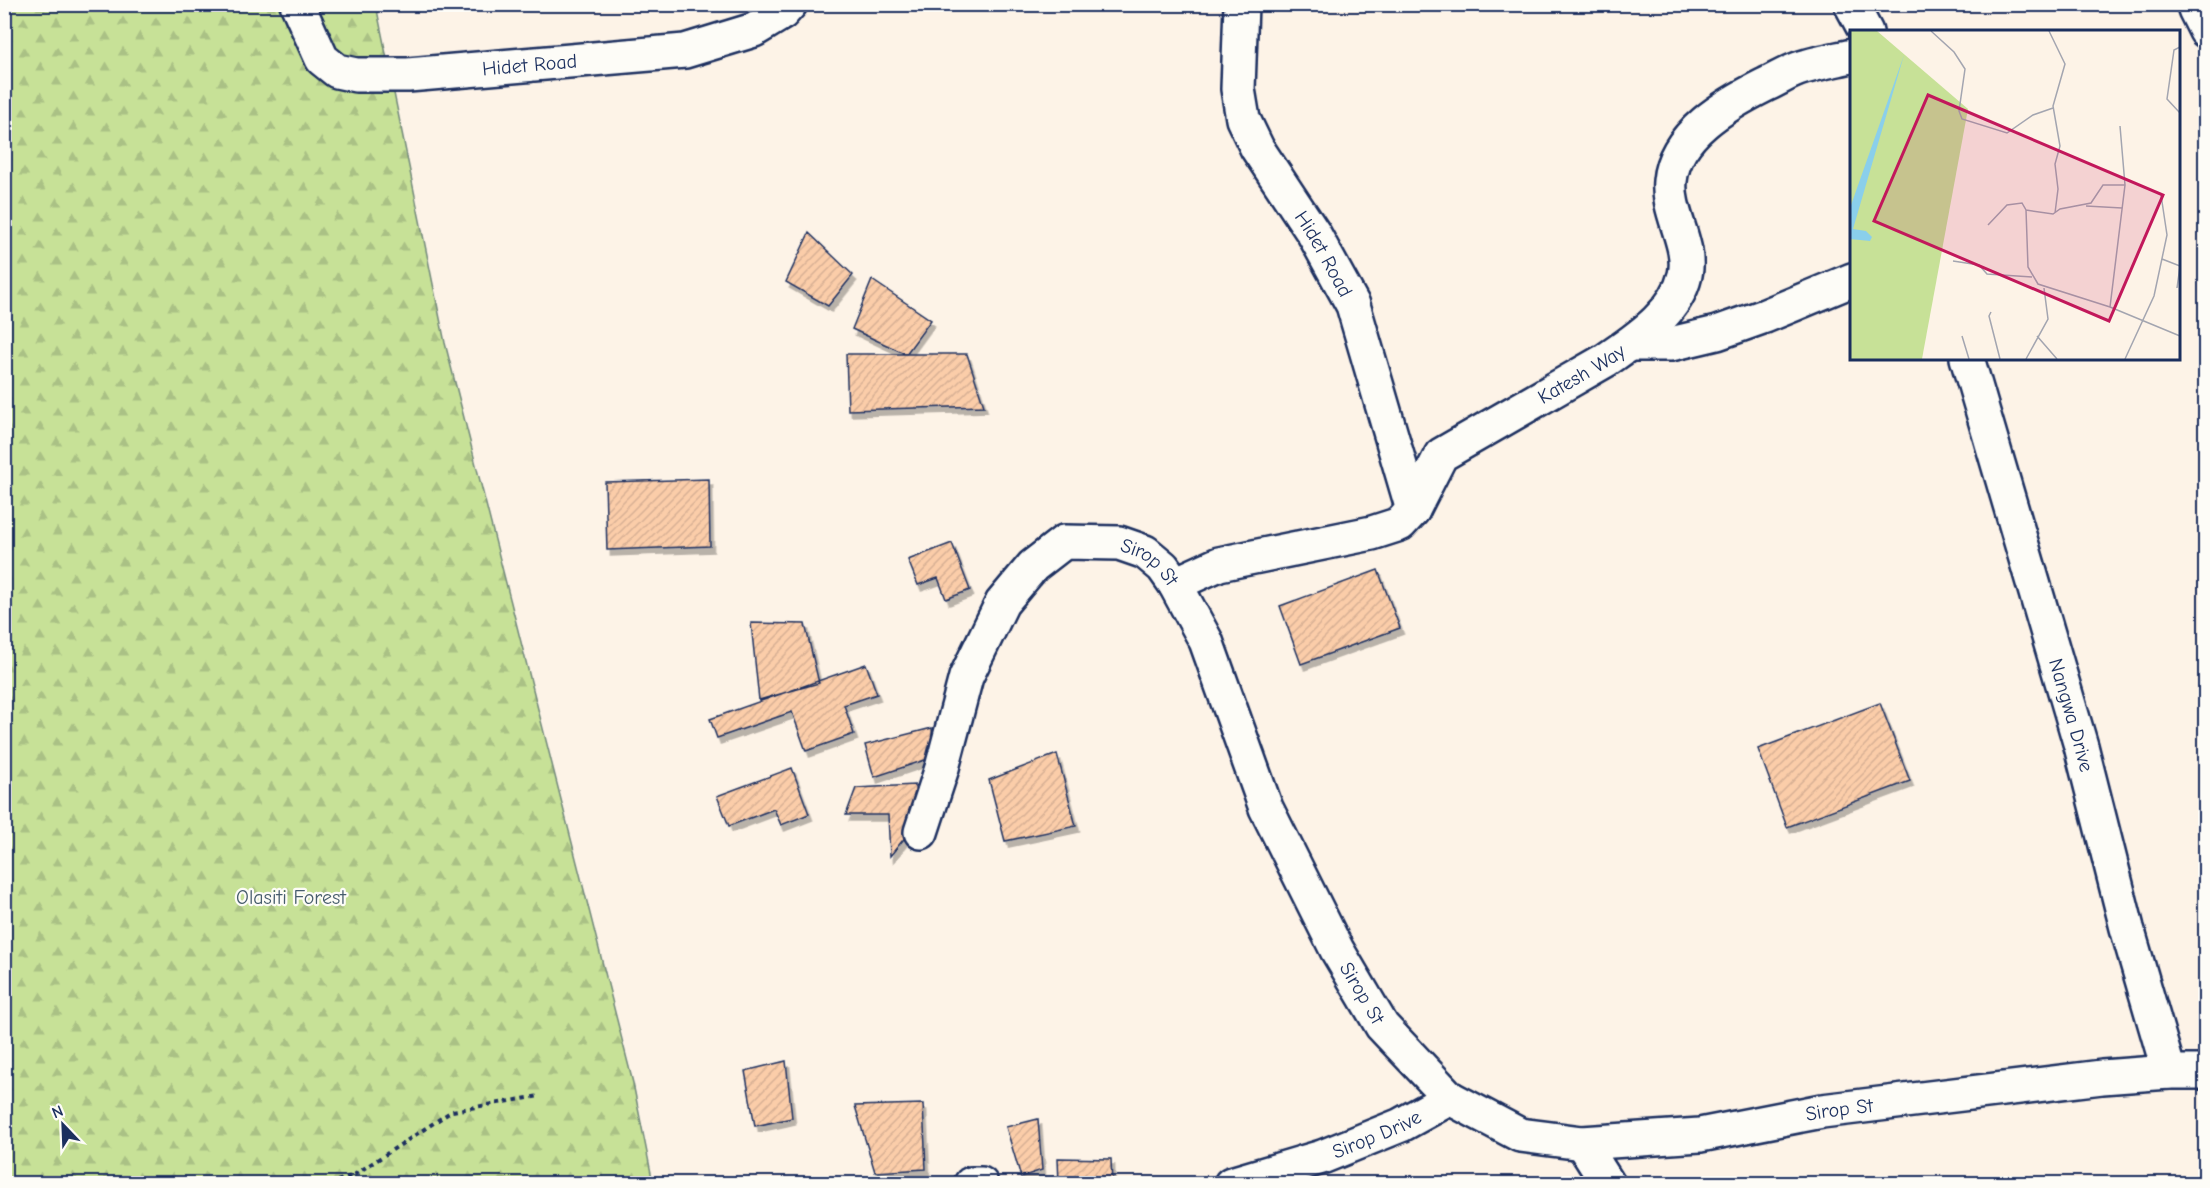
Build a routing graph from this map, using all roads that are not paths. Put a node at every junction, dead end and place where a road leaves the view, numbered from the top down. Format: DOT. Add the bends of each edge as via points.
graph roads {
  1 [pos="297,4"];
  2 [pos="790,4"];
  3 [pos="1241,4"];
  4 [pos="1851,4"];
  5 [pos="1865,30"];
  6 [pos="1850,56"];
  7 [pos="1850,280"];
  8 [pos="1630,344"];
  9 [pos="1968,360"];
  10 [pos="1413,510"];
  11 [pos="1175,584"];
  12 [pos="921,832"];
  13 [pos="2169,1072"];
  14 [pos="2205,1072"];
  15 [pos="1450,1098"];
  16 [pos="1582,1143"];
  17 [pos="971,1184"];
  18 [pos="981,1184"];
  19 [pos="1231,1184"];
  20 [pos="1608,1184"];
  1 -- 2 [label="street, Hidet Road" via="322,59 337,71 356,75 408,75 685,51 754,30"];
  3 -- 10 [label="street, Hidet Road" via="1238,89 1243,119 1353,305"];
  4 -- 5 [label="street"];
  6 -- 8 [label="street, Katesh Way" via="1797,69 1740,98 1702,123 1674,159 1670,182 1673,215 1687,263 1685,278 1668,308"];
  7 -- 8 [label="street" via="1717,333 1671,344"];
  8 -- 10 [label="street, Katesh Way" via="1441,455"];
  9 -- 13 [label="street, Nangwa Drive" via="2081,746 2127,928"];
  10 -- 11 [label="street, Katesh Way" via="1400,524 1372,533 1219,564"];
  11 -- 12 [label="street, Sirop St" via="1145,552 1119,543 1064,542 1033,566 1002,603 966,677"];
  11 -- 15 [label="street, Sirop St" via="1206,641 1266,808 1337,950 1382,1026"];
  13 -- 14 [label="street, Sirop St"];
  13 -- 16 [label="street, Sirop St" via="1822,1111 1700,1135"];
  15 -- 16 [label="street, Sirop St" via="1520,1135"];
  15 -- 19 [label="street, Sirop Drive" via="1401,1125 1322,1157"];
  16 -- 20 [label="street"];
  17 -- 18 [label="street"];
}
